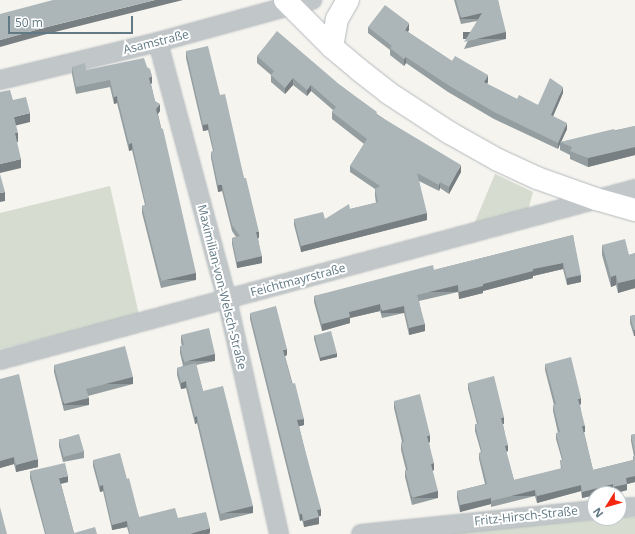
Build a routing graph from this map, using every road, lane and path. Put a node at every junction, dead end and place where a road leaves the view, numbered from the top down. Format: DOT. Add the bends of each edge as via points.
graph roads {
  1 [pos="312,0"];
  2 [pos="348,0"];
  3 [pos="287,3"];
  4 [pos="158,42"];
  5 [pos="332,47"];
  6 [pos="0,80"];
  7 [pos="635,189"];
  8 [pos="596,199"];
  9 [pos="635,210"];
  10 [pos="227,299"];
  11 [pos="0,360"];
  12 [pos="587,511"];
  13 [pos="279,534"];
  14 [pos="361,534"];
  1 -- 3 [label="street, Asamstraße"];
  2 -- 5 [label="street" via="337,20"];
  3 -- 4 [label="street, Asamstraße"];
  3 -- 5 [label="street"];
  4 -- 6 [label="street, Asamstraße"];
  4 -- 10 [label="street, Maximilian-von-Welsch-Straße"];
  5 -- 8 [label="street" via="387,92 450,133 498,160"];
  7 -- 8 [label="street, Feichtmayrstraße"];
  8 -- 9 [label="street"];
  8 -- 10 [label="street, Feichtmayrstraße"];
  10 -- 11 [label="street, Feichtmayrstraße"];
  10 -- 13 [label="street, Maximilian-von-Welsch-Straße"];
  12 -- 14 [label="street, Fritz-Hirsch-Straße"];
}
